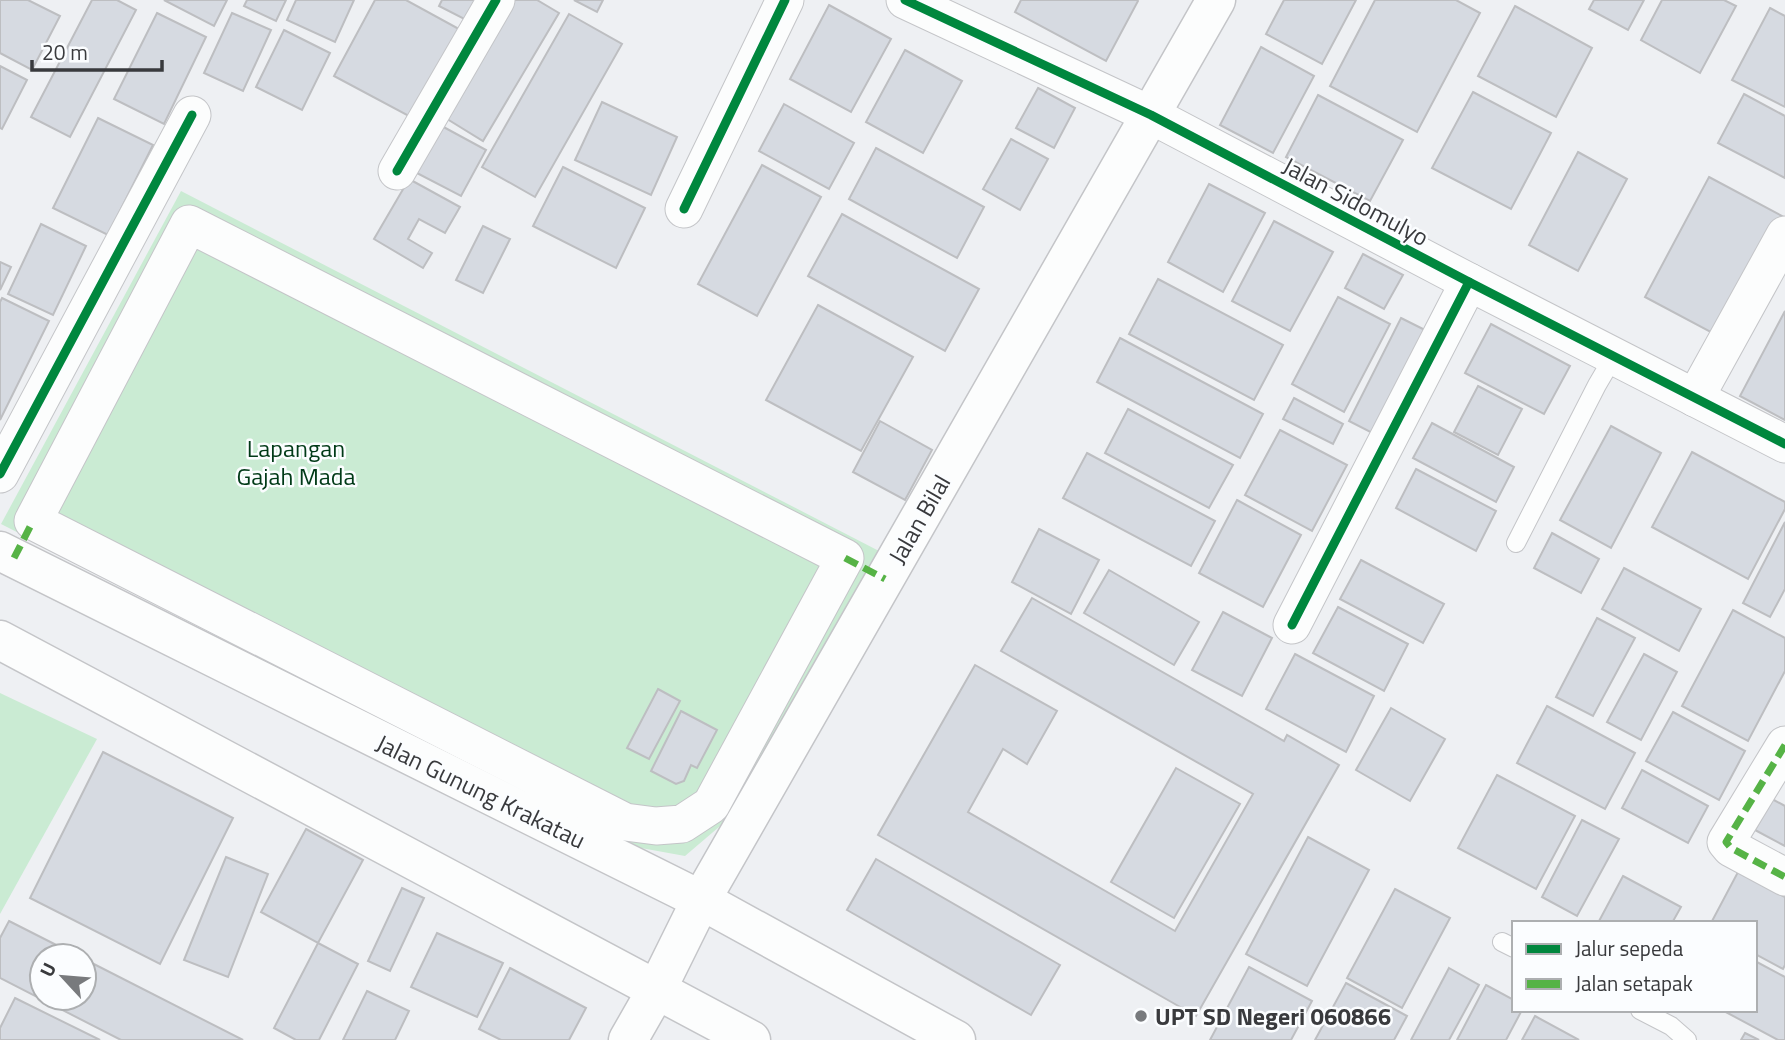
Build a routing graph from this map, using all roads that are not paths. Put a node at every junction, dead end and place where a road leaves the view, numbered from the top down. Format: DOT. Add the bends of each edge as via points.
graph roads {
  1 [pos="496,0"];
  2 [pos="785,0"];
  3 [pos="905,0"];
  4 [pos="1216,0"];
  5 [pos="192,115"];
  6 [pos="1151,115"];
  7 [pos="397,171"];
  8 [pos="684,209"];
  9 [pos="1785,235"];
  10 [pos="1469,282"];
  11 [pos="1614,356"];
  12 [pos="1695,398"];
  13 [pos="1785,444"];
  14 [pos="0,474"];
  15 [pos="33,521"];
  16 [pos="1516,542"];
  17 [pos="7,555"];
  18 [pos="845,558"];
  19 [pos="885,579"];
  20 [pos="1292,625"];
  21 [pos="0,640"];
  22 [pos="1785,745"];
  23 [pos="1785,877"];
  24 [pos="701,900"];
  25 [pos="656,991"];
  26 [pos="1644,1012"];
  27 [pos="628,1040"];
  28 [pos="751,1040"];
  29 [pos="956,1040"];
  30 [pos="1687,1040"];
  1 -- 7 [label="street"];
  2 -- 8 [label="street"];
  3 -- 6 [label="street, Jalan Sidomulyo"];
  4 -- 6 [label="main road, Jalan Bilal"];
  5 -- 14 [label="street"];
  6 -- 10 [label="street, Jalan Sidomulyo"];
  6 -- 19 [label="main road, Jalan Bilal"];
  9 -- 12 [label="street"];
  10 -- 11 [label="street, Jalan Sidomulyo"];
  10 -- 20 [label="street"];
  11 -- 12 [label="street, Jalan Sidomulyo"];
  11 -- 16 [label="lane"];
  12 -- 13 [label="street, Jalan Sidomulyo"];
  15 -- 17 [label="street"];
  15 -- 18 [label="street" via="625,822 656,826 682,824 712,805"];
  15 -- 18 [label="street" via="189,224"];
  17 -- 24 [label="main road, Jalan Gunung Krakatau"];
  18 -- 19 [label="street"];
  19 -- 24 [label="main road, Jalan Bilal"];
  21 -- 25 [label="main road"];
  22 -- 23 [label="street" via="1726,842"];
  24 -- 25 [label="main road, Jalan Bilal"];
  24 -- 29 [label="main road, Jalan Gunung Krakatau"];
  25 -- 27 [label="main road, Jalan Bilal"];
  25 -- 28 [label="main road"];
  26 -- 30 [label="lane"];
}
